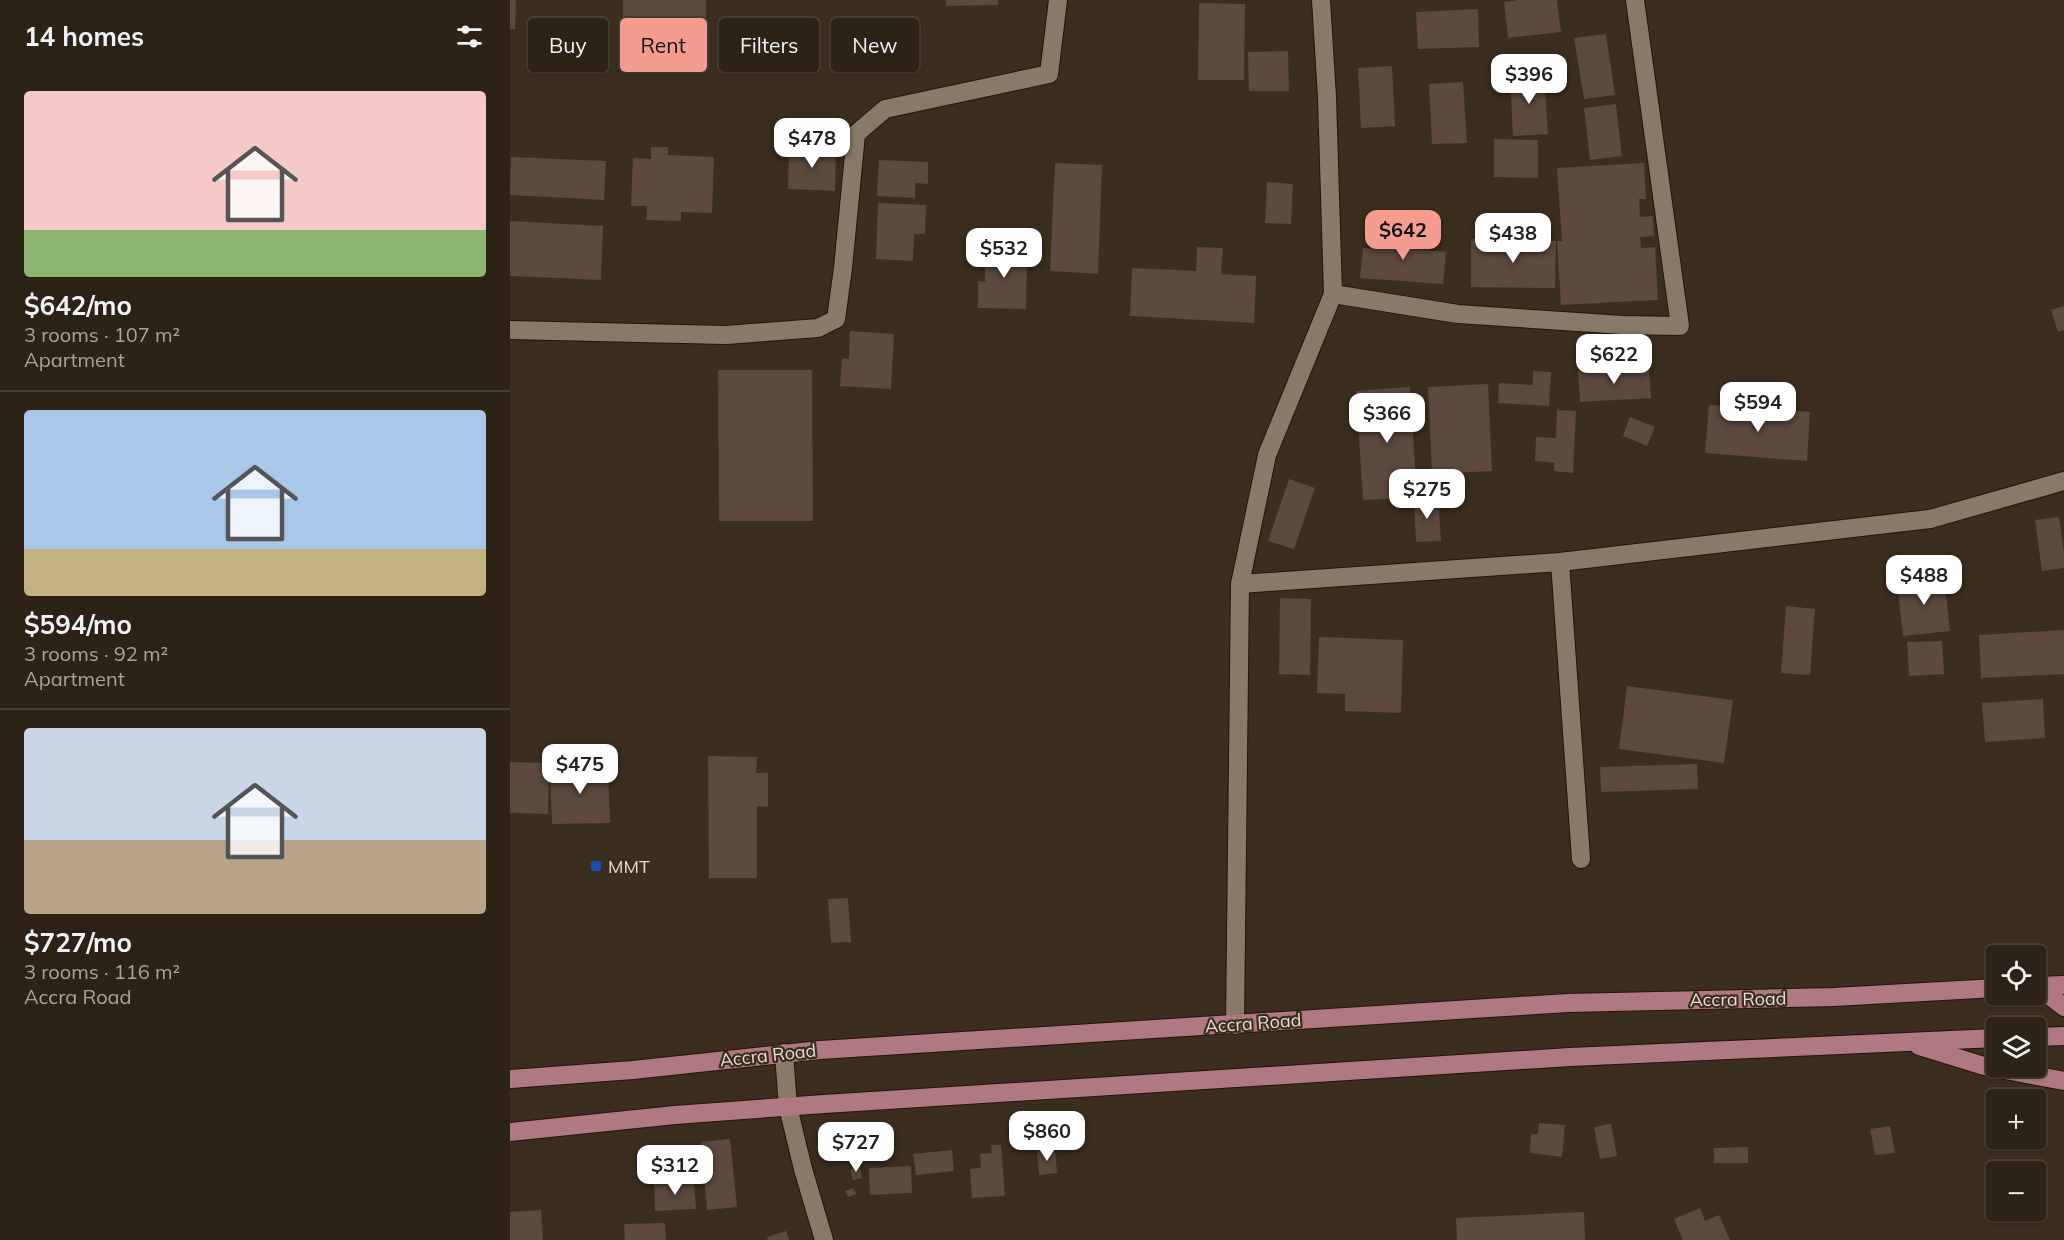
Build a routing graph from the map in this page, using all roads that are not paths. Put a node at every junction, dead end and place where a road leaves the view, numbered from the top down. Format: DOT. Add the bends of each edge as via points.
graph roads {
  1 [pos="1058,0"];
  2 [pos="1321,0"];
  3 [pos="1635,0"];
  4 [pos="1333,294"];
  5 [pos="510,330"];
  6 [pos="2064,482"];
  7 [pos="1560,562"];
  8 [pos="1240,584"];
  9 [pos="1581,860"];
  10 [pos="2064,985"];
  11 [pos="2046,986"];
  12 [pos="1986,989"];
  13 [pos="2046,994"];
  14 [pos="2064,1007"];
  15 [pos="1235,1024"];
  16 [pos="2064,1036"];
  17 [pos="2046,1037"];
  18 [pos="1986,1038"];
  19 [pos="1905,1042"];
  20 [pos="784,1053"];
  21 [pos="510,1079"];
  22 [pos="2064,1081"];
  23 [pos="789,1107"];
  24 [pos="510,1132"];
  25 [pos="824,1240"];
  1 -- 5 [label="street" via="1049,74 885,109 856,134 836,319 818,328 726,335"];
  2 -- 4 [label="street" via="1328,97"];
  3 -- 4 [label="street" via="1680,326 1458,314"];
  4 -- 8 [label="street" via="1267,455"];
  6 -- 7 [label="street" via="1930,519"];
  7 -- 8 [label="street"];
  7 -- 9 [label="street"];
  8 -- 15 [label="street"];
  10 -- 11 [label="main road"];
  12 -- 15 [label="main road, Accra Road" via="1834,997 1568,1003"];
  13 -- 14 [label="main road"];
  15 -- 20 [label="main road, Accra Road"];
  16 -- 17 [label="main road"];
  18 -- 19 [label="main road"];
  19 -- 22 [label="main road" via="1984,1066"];
  19 -- 23 [label="main road" via="1570,1058"];
  20 -- 21 [label="main road, Accra Road"];
  20 -- 23 [label="street"];
  23 -- 24 [label="main road"];
  23 -- 25 [label="street"];
}
